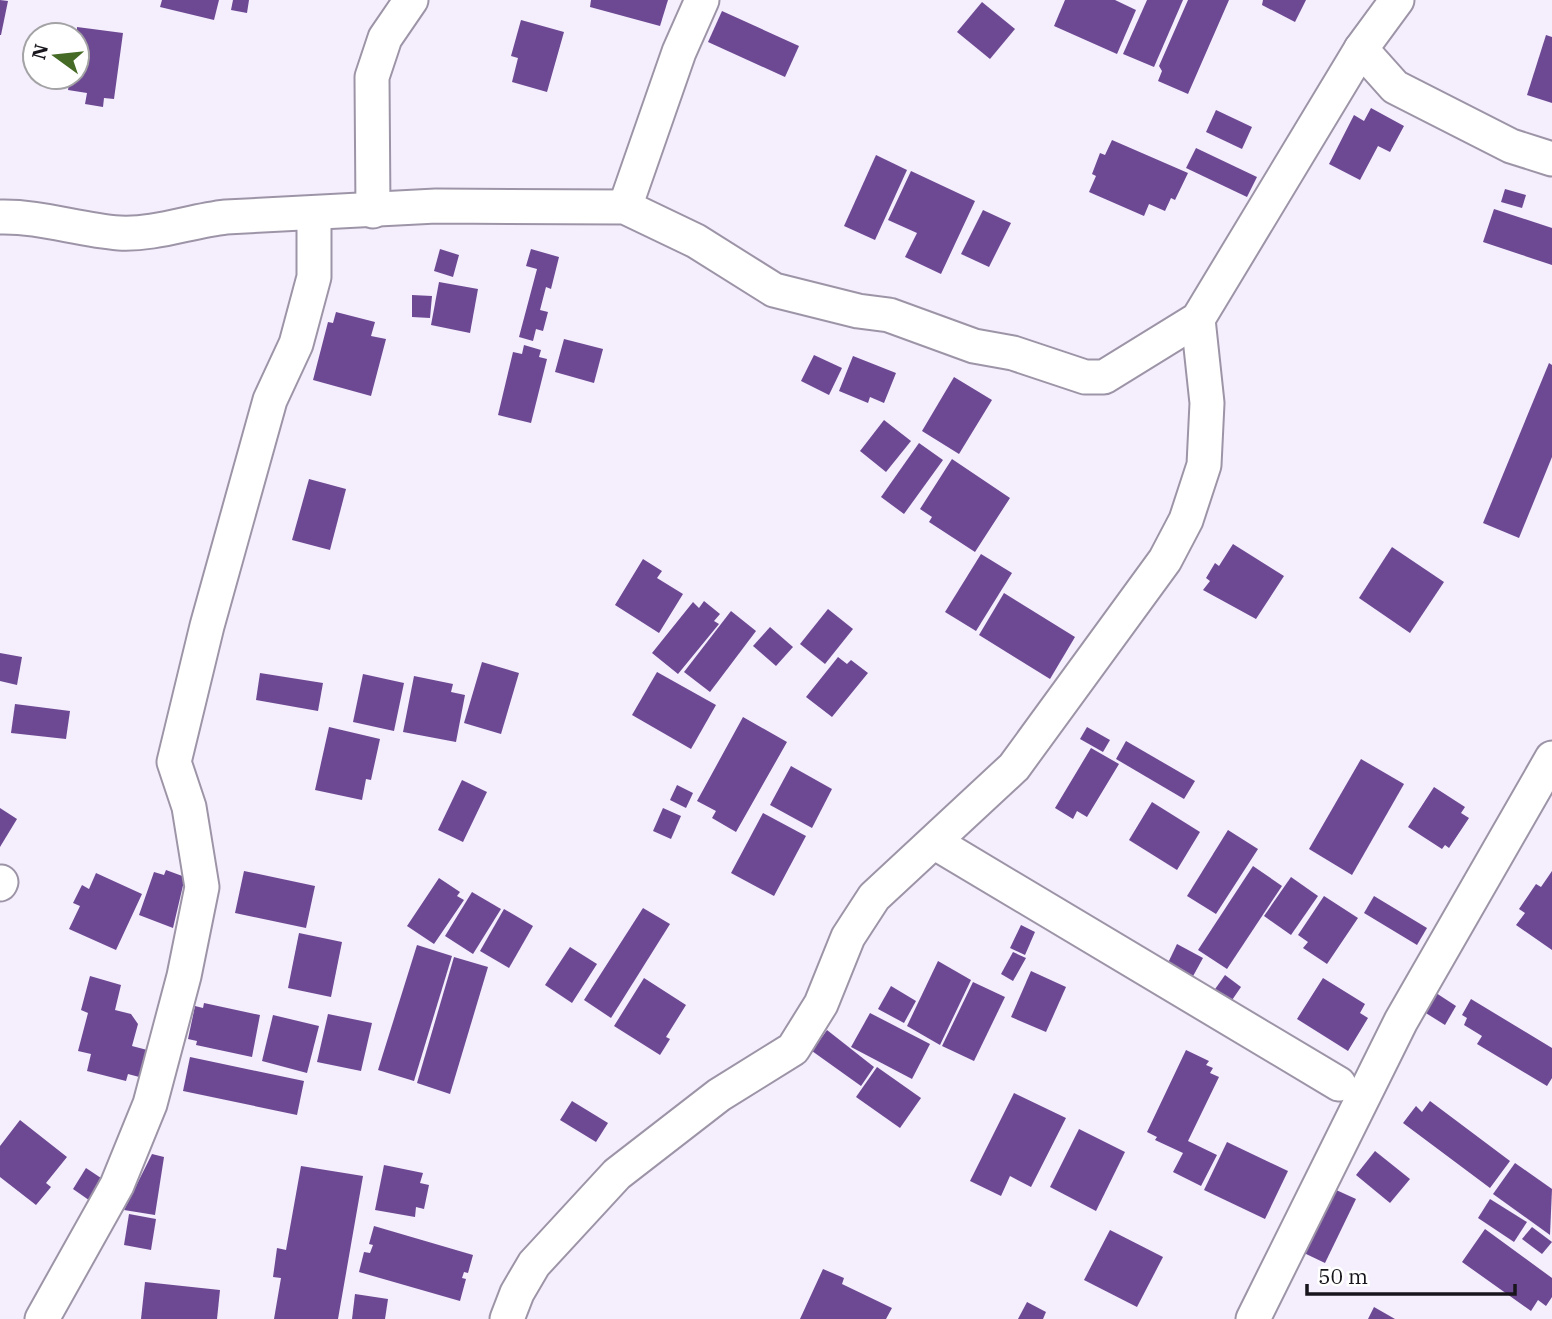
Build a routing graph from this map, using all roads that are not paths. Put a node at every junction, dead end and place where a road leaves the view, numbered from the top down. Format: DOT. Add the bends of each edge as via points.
graph roads {
  1 [pos="411,0"];
  2 [pos="702,0"];
  3 [pos="1397,0"];
  4 [pos="1361,49"];
  5 [pos="1552,159"];
  6 [pos="625,208"];
  7 [pos="373,211"];
  8 [pos="314,215"];
  9 [pos="0,217"];
  10 [pos="1198,319"];
  11 [pos="1552,758"];
  12 [pos="934,842"];
  13 [pos="1339,1084"];
  14 [pos="42,1319"];
  15 [pos="507,1319"];
  16 [pos="1252,1319"];
  1 -- 7 [label="street" via="385,38 372,77"];
  2 -- 6 [label="street" via="679,52"];
  3 -- 4 [label="street"];
  4 -- 5 [label="street" via="1395,87 1511,146"];
  4 -- 10 [label="street"];
  6 -- 7 [label="street" via="436,205"];
  6 -- 10 [label="street" via="696,241 774,290 889,315 974,346 1013,353 1085,377 1104,377"];
  7 -- 8 [label="street"];
  8 -- 9 [label="street" via="226,217 148,233 116,233 29,216"];
  8 -- 14 [label="street" via="314,277 296,344 270,400 174,762 189,807 202,887 184,976 150,1104 117,1185"];
  10 -- 12 [label="street" via="1207,403 1204,465 1186,520 1165,560 1014,767"];
  11 -- 16 [label="street" via="1401,1021"];
  12 -- 13 [label="street"];
  12 -- 15 [label="street" via="874,897 848,937 812,1022 793,1049 719,1095 617,1174 534,1264"];
}
